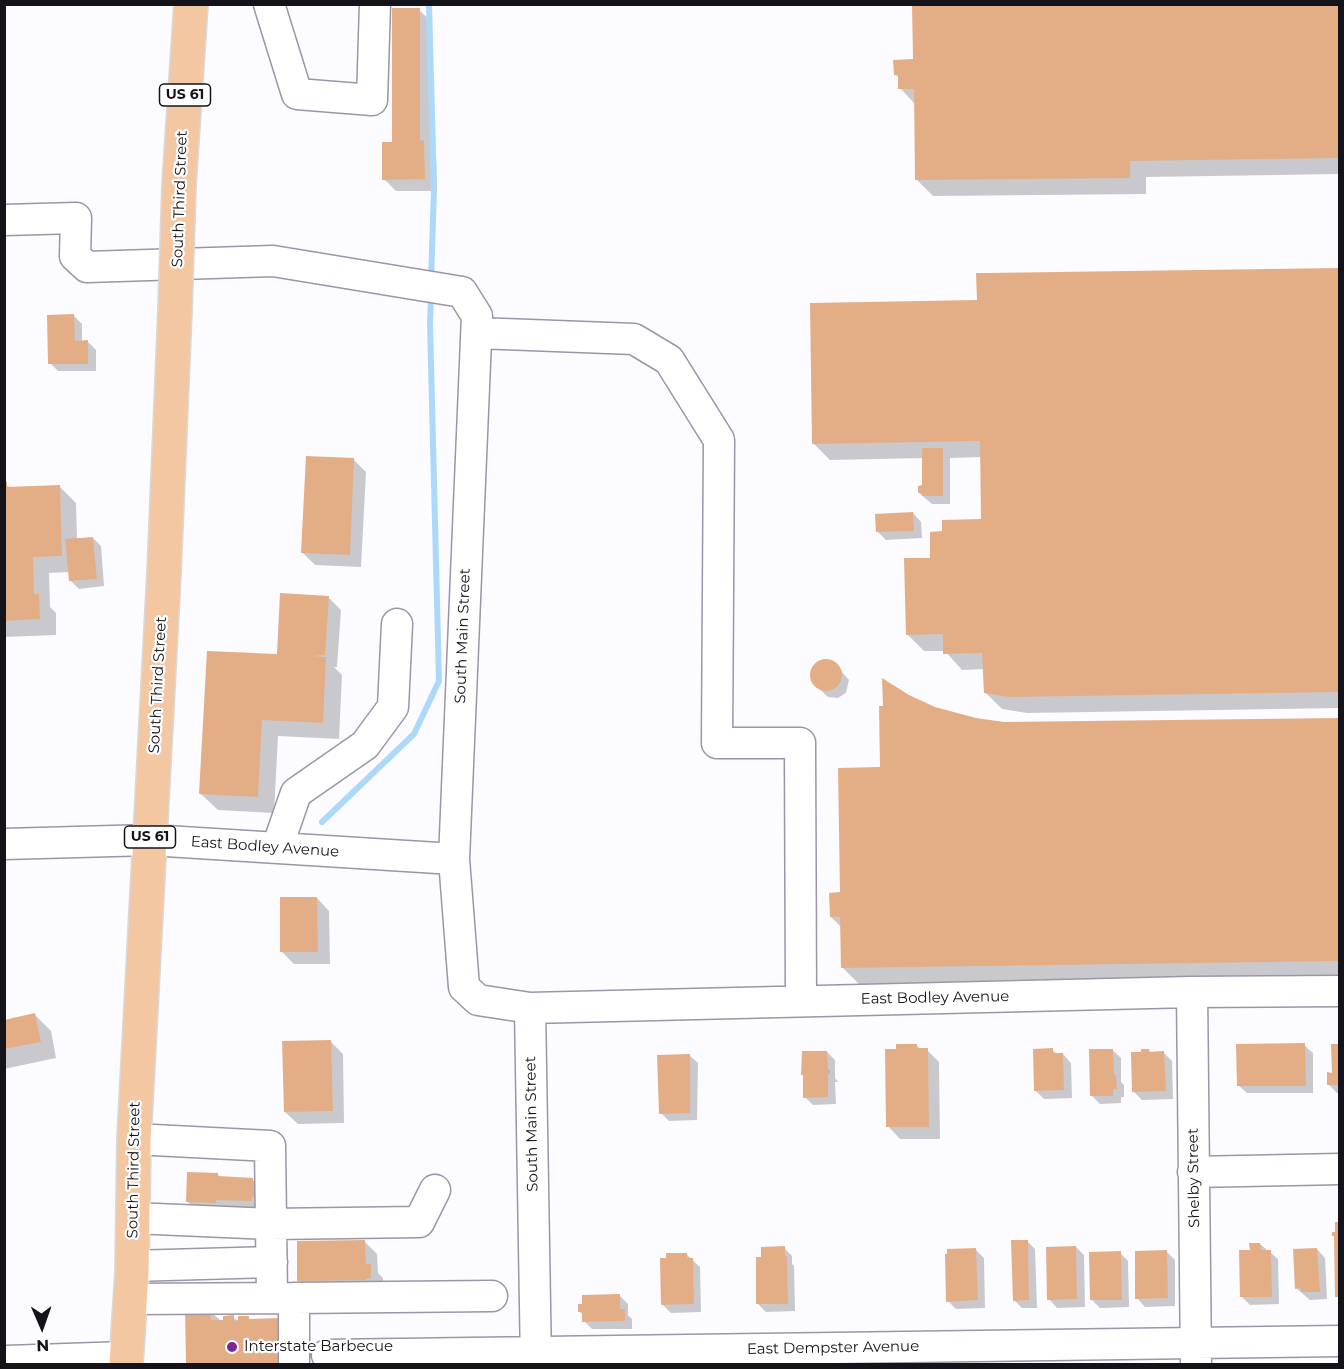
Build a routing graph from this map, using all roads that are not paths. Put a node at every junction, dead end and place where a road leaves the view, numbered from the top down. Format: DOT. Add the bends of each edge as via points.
graph roads {
  1 [pos="191,4"];
  2 [pos="269,4"];
  3 [pos="375,4"];
  4 [pos="4,220"];
  5 [pos="477,333"];
  6 [pos="397,624"];
  7 [pos="150,840"];
  8 [pos="4,844"];
  9 [pos="277,848"];
  10 [pos="454,859"];
  11 [pos="1340,991"];
  12 [pos="1192,992"];
  13 [pos="801,1001"];
  14 [pos="530,1008"];
  15 [pos="134,1139"];
  16 [pos="1340,1169"];
  17 [pos="1193,1172"];
  18 [pos="435,1190"];
  19 [pos="133,1218"];
  20 [pos="271,1224"];
  21 [pos="272,1262"];
  22 [pos="132,1266"];
  23 [pos="492,1296"];
  24 [pos="283,1298"];
  25 [pos="130,1299"];
  26 [pos="1340,1341"];
  27 [pos="1195,1354"];
  28 [pos="327,1355"];
  29 [pos="536,1358"];
  30 [pos="126,1361"];
  31 [pos="7,1365"];
  32 [pos="294,1365"];
  1 -- 7 [label="main road, South Third Street / US 61, bridge" via="179,185"];
  2 -- 3 [label="street" via="297,94 372,100"];
  4 -- 5 [label="street, South Main Street" via="76,218 75,256 87,267 273,261 462,292 477,316"];
  5 -- 10 [label="street, South Main Street"];
  5 -- 13 [label="street" via="634,339 669,360 719,440 717,743 800,743"];
  6 -- 9 [label="street" via="393,707 365,745 296,793"];
  7 -- 8 [label="street, East Bodley Avenue"];
  7 -- 9 [label="street, East Bodley Avenue"];
  7 -- 15 [label="main road, South Third Street / US 61"];
  9 -- 10 [label="street, East Bodley Avenue"];
  10 -- 14 [label="street, South Main Street" via="464,987 478,1000"];
  11 -- 12 [label="street, East Bodley Avenue"];
  12 -- 13 [label="street, East Bodley Avenue"];
  12 -- 17 [label="street, Shelby Street"];
  13 -- 14 [label="street, East Bodley Avenue"];
  14 -- 29 [label="street, South Main Street"];
  15 -- 19 [label="main road, South Third Street / US 61"];
  15 -- 20 [label="street" via="270,1146"];
  16 -- 17 [label="street"];
  17 -- 27 [label="street, Shelby Street"];
  18 -- 20 [label="street" via="419,1222"];
  19 -- 20 [label="street"];
  19 -- 22 [label="main road, South Third Street / US 61"];
  20 -- 21 [label="street"];
  21 -- 22 [label="street"];
  21 -- 24 [label="street"];
  22 -- 25 [label="main road, South Third Street / US 61"];
  23 -- 24 [label="street"];
  24 -- 25 [label="street"];
  24 -- 32 [label="street"];
  25 -- 30 [label="main road, South Third Street / US 61"];
  26 -- 27 [label="street, East Dempster Avenue"];
  27 -- 29 [label="street, East Dempster Avenue"];
  28 -- 29 [label="street, East Dempster Avenue"];
  30 -- 31 [label="street" via="7,1361"];
}
